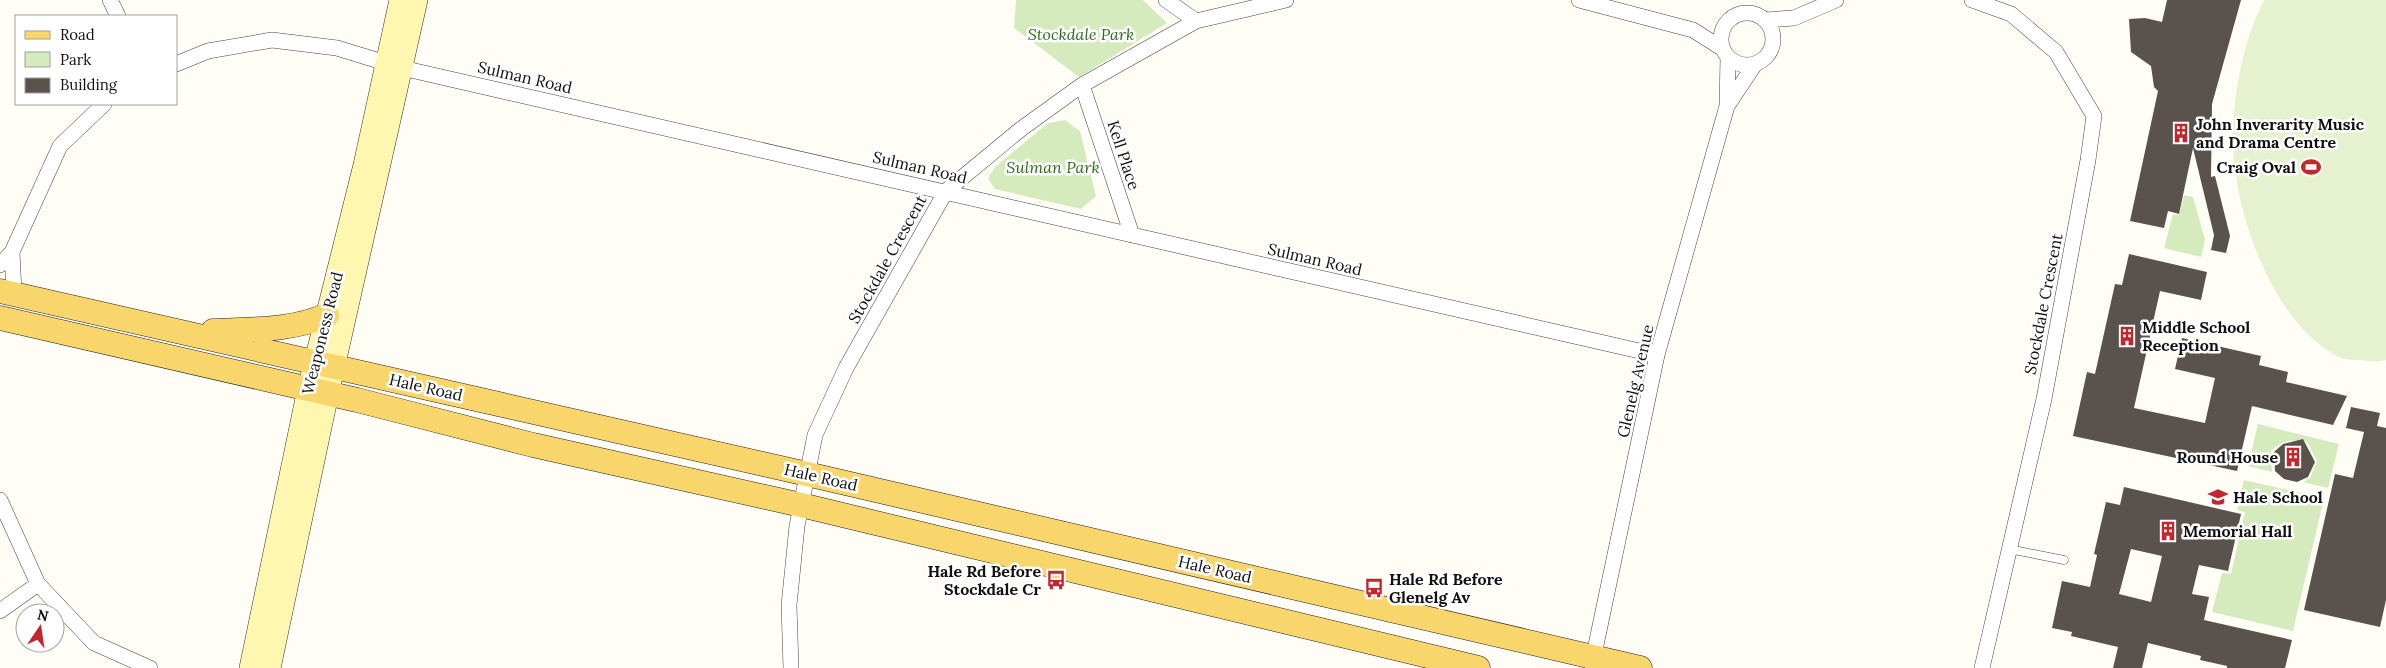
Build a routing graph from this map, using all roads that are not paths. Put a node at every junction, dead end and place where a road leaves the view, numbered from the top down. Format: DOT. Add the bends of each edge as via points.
graph roads {
  1 [pos="110,0"];
  2 [pos="400,0"];
  3 [pos="417,0"];
  4 [pos="1166,0"];
  5 [pos="1286,0"];
  6 [pos="1579,0"];
  7 [pos="1743,0"];
  8 [pos="1757,0"];
  9 [pos="1836,0"];
  10 [pos="1980,1"];
  11 [pos="1737,14"];
  12 [pos="118,15"];
  13 [pos="1794,18"];
  14 [pos="1764,19"];
  15 [pos="1196,21"];
  16 [pos="1724,28"];
  17 [pos="1693,30"];
  18 [pos="1773,44"];
  19 [pos="1726,53"];
  20 [pos="178,63"];
  21 [pos="1755,64"];
  22 [pos="394,65"];
  23 [pos="1082,85"];
  24 [pos="103,105"];
  25 [pos="1727,106"];
  26 [pos="946,191"];
  27 [pos="1132,235"];
  28 [pos="12,252"];
  29 [pos="0,265"];
  30 [pos="8,293"];
  31 [pos="41,300"];
  32 [pos="327,315"];
  33 [pos="110,316"];
  34 [pos="0,318"];
  35 [pos="35,326"];
  36 [pos="1657,355"];
  37 [pos="325,364"];
  38 [pos="318,391"];
  39 [pos="807,474"];
  40 [pos="0,500"];
  41 [pos="801,505"];
  42 [pos="2009,549"];
  43 [pos="2064,560"];
  44 [pos="38,584"];
  45 [pos="0,611"];
  46 [pos="1593,663"];
  47 [pos="150,668"];
  48 [pos="250,668"];
  49 [pos="270,668"];
  50 [pos="792,668"];
  51 [pos="1478,668"];
  52 [pos="1640,668"];
  53 [pos="1982,668"];
  1 -- 12 [label="street"];
  2 -- 22 [label="main road, Weaponess Road"];
  3 -- 22 [label="main road, Weaponess Road"];
  4 -- 15 [label="street"];
  5 -- 15 [label="street, Stockdale Crescent"];
  6 -- 17 [label="street"];
  7 -- 11 [label="street"];
  8 -- 14 [label="street"];
  9 -- 13 [label="street"];
  10 -- 42 [label="street, Stockdale Crescent" via="2011,14 2056,52 2094,116 2044,399"];
  11 -- 14 [label="street" via="1747,12"];
  11 -- 16 [label="street"];
  13 -- 14 [label="street"];
  13 -- 18 [label="street"];
  14 -- 18 [label="street" via="1771,28"];
  15 -- 23 [label="street, Stockdale Crescent"];
  16 -- 17 [label="street"];
  16 -- 19 [label="street, Glenelg Avenue" via="1721,37"];
  17 -- 19 [label="street"];
  18 -- 21 [label="street, Glenelg Avenue" via="1768,54"];
  19 -- 21 [label="street" via="1738,63"];
  19 -- 25 [label="street, Glenelg Avenue"];
  20 -- 22 [label="street, Sulman Road" via="208,51 272,40 337,48"];
  21 -- 25 [label="street, Glenelg Avenue"];
  22 -- 26 [label="street, Sulman Road"];
  22 -- 32 [label="main road, Weaponess Road"];
  22 -- 37 [label="main road, Weaponess Road"];
  23 -- 26 [label="street, Stockdale Crescent" via="1021,129"];
  23 -- 27 [label="street, Kell Place"];
  24 -- 28 [label="street" via="60,146"];
  25 -- 36 [label="street, Glenelg Avenue"];
  26 -- 27 [label="street, Sulman Road"];
  26 -- 39 [label="street, Stockdale Crescent" via="846,368 815,435"];
  27 -- 36 [label="street, Sulman Road"];
  28 -- 29 [label="street"];
  28 -- 30 [label="street"];
  30 -- 31 [label="main road, Hale Road"];
  31 -- 33 [label="main road, Hale Road"];
  31 -- 35 [label="main road"];
  32 -- 33 [label="main road" via="294,326 201,332"];
  32 -- 37 [label="main road, Weaponess Road"];
  33 -- 37 [label="main road, Hale Road"];
  34 -- 35 [label="main road, Hale Road"];
  35 -- 38 [label="main road, Hale Road"];
  36 -- 46 [label="street, Glenelg Avenue"];
  37 -- 38 [label="main road, Weaponess Road"];
  37 -- 39 [label="main road, Hale Road"];
  38 -- 41 [label="main road, Hale Road" via="533,445"];
  38 -- 48 [label="main road, Weaponess Road"];
  38 -- 49 [label="main road, Weaponess Road"];
  39 -- 41 [label="street, Stockdale Crescent"];
  39 -- 46 [label="main road, Hale Road"];
  40 -- 44 [label="street"];
  41 -- 50 [label="street, Stockdale Crescent" via="789,605"];
  41 -- 51 [label="main road, Hale Road"];
  42 -- 43 [label="lane"];
  42 -- 53 [label="street, Stockdale Crescent"];
  44 -- 45 [label="street"];
  44 -- 47 [label="street" via="94,643"];
  46 -- 52 [label="main road, Hale Road"];
}
